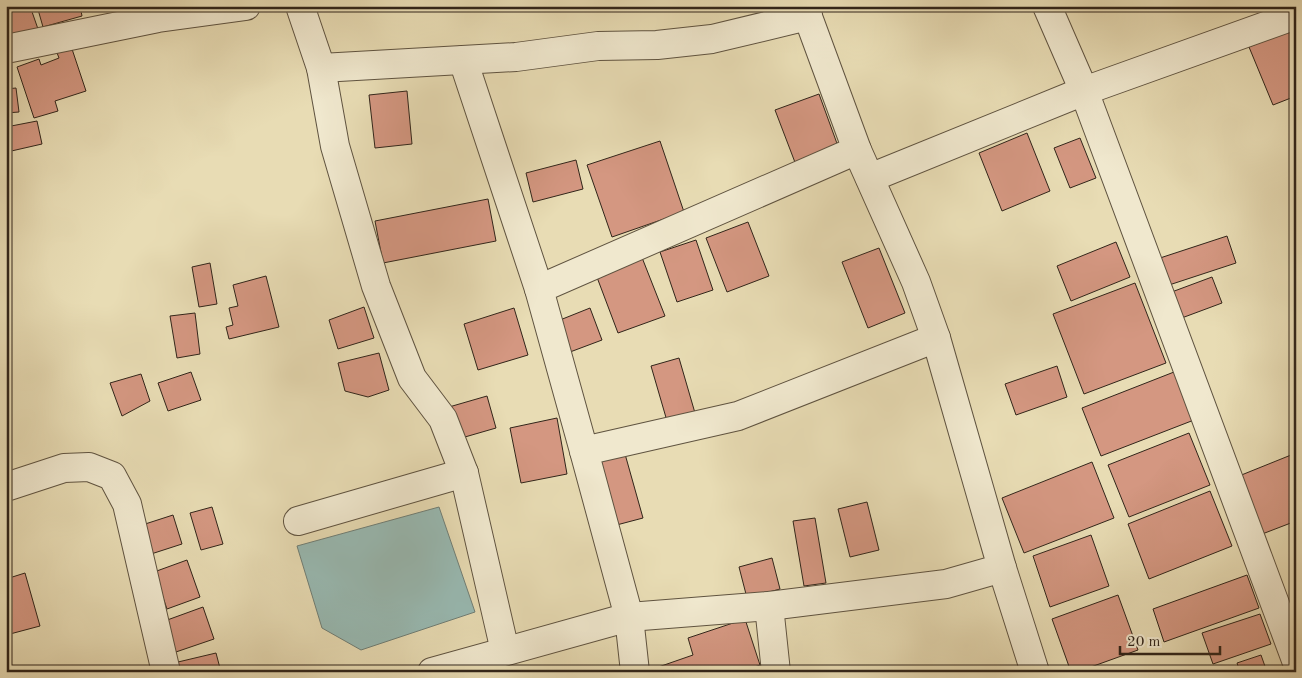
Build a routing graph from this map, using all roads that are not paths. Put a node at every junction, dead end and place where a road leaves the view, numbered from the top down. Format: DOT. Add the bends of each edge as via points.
graph roads {
  1 [pos="246,6"];
  2 [pos="300,6"];
  3 [pos="1046,6"];
  4 [pos="806,11"];
  5 [pos="1296,15"];
  6 [pos="6,49"];
  7 [pos="462,60"];
  8 [pos="321,68"];
  9 [pos="1084,91"];
  10 [pos="857,150"];
  11 [pos="870,178"];
  12 [pos="539,289"];
  13 [pos="936,338"];
  14 [pos="584,451"];
  15 [pos="464,473"];
  16 [pos="6,486"];
  17 [pos="298,521"];
  18 [pos="1002,568"];
  19 [pos="769,606"];
  20 [pos="629,617"];
  21 [pos="505,651"];
  22 [pos="1296,660"];
  23 [pos="166,672"];
  24 [pos="432,672"];
  25 [pos="635,672"];
  26 [pos="776,672"];
  27 [pos="1035,672"];
  1 -- 6 [label="street" via="158,18"];
  2 -- 8 [label="street"];
  3 -- 9 [label="street"];
  4 -- 7 [label="street" via="712,38"];
  4 -- 10 [label="street"];
  5 -- 9 [label="street"];
  7 -- 8 [label="street"];
  7 -- 12 [label="street"];
  8 -- 15 [label="street" via="335,146 376,286 412,378 443,419"];
  9 -- 11 [label="street"];
  9 -- 22 [label="street"];
  10 -- 11 [label="street"];
  10 -- 12 [label="street"];
  11 -- 13 [label="street" via="916,282"];
  12 -- 14 [label="street"];
  13 -- 14 [label="street" via="738,416"];
  13 -- 18 [label="street"];
  14 -- 20 [label="street"];
  15 -- 17 [label="street"];
  15 -- 21 [label="street"];
  16 -- 23 [label="street" via="64,468 88,467 112,476 127,504"];
  18 -- 19 [label="street" via="946,584"];
  18 -- 27 [label="street"];
  19 -- 20 [label="street"];
  19 -- 26 [label="street"];
  20 -- 21 [label="street"];
  20 -- 25 [label="street"];
  21 -- 24 [label="street"];
}
